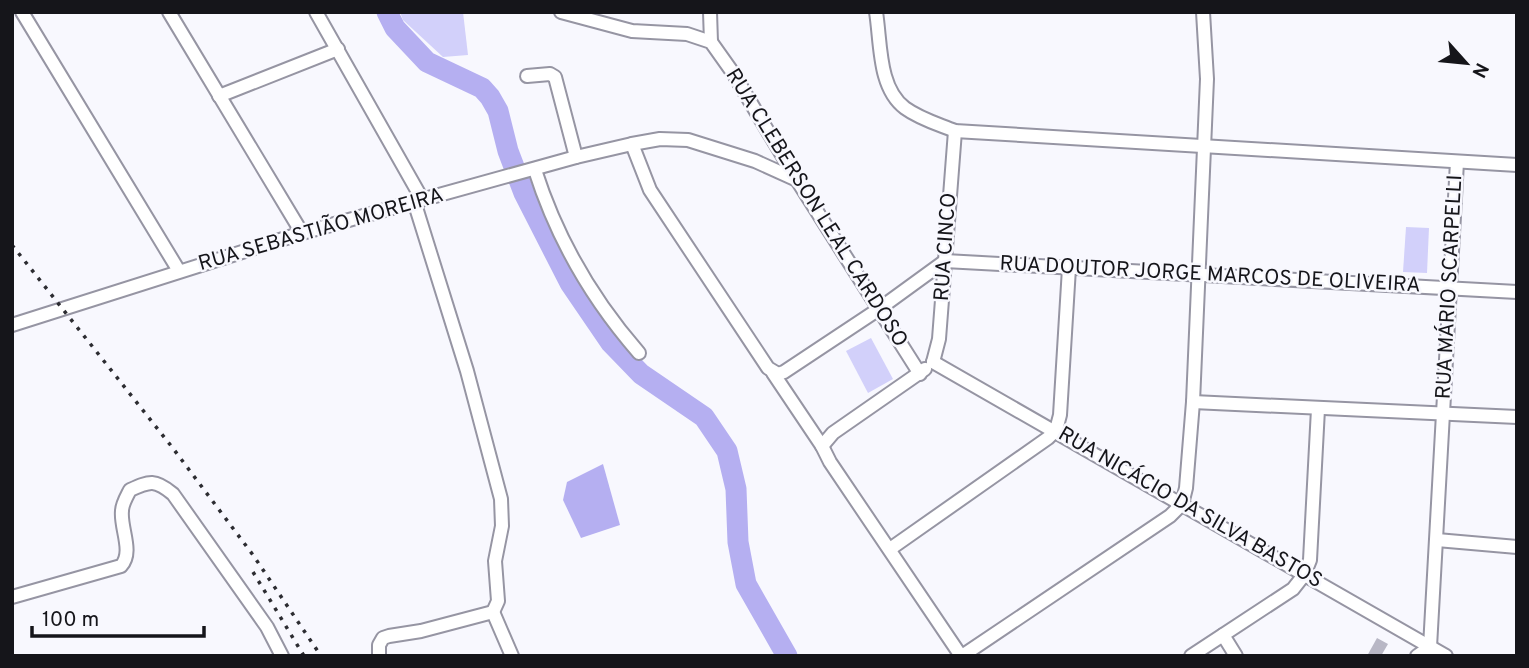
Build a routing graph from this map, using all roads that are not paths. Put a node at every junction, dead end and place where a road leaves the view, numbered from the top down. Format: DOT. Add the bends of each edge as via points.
graph roads {
  1 [pos="22,12"];
  2 [pos="169,12"];
  3 [pos="316,12"];
  4 [pos="561,12"];
  5 [pos="710,12"];
  6 [pos="876,12"];
  7 [pos="1203,12"];
  8 [pos="711,42"];
  9 [pos="338,48"];
  10 [pos="527,76"];
  11 [pos="219,96"];
  12 [pos="955,131"];
  13 [pos="632,144"];
  14 [pos="1204,145"];
  15 [pos="576,157"];
  16 [pos="1457,162"];
  17 [pos="1517,165"];
  18 [pos="529,171"];
  19 [pos="797,180"];
  20 [pos="418,200"];
  21 [pos="302,233"];
  22 [pos="945,261"];
  23 [pos="1069,268"];
  24 [pos="179,271"];
  25 [pos="1197,274"];
  26 [pos="1450,288"];
  27 [pos="1517,292"];
  28 [pos="879,309"];
  29 [pos="12,325"];
  30 [pos="639,353"];
  31 [pos="933,362"];
  32 [pos="779,373"];
  33 [pos="920,374"];
  34 [pos="1193,402"];
  35 [pos="1318,410"];
  36 [pos="1443,414"];
  37 [pos="1517,417"];
  38 [pos="1056,430"];
  39 [pos="822,446"];
  40 [pos="1182,504"];
  41 [pos="1437,540"];
  42 [pos="1517,547"];
  43 [pos="890,548"];
  44 [pos="1304,575"];
  45 [pos="12,597"];
  46 [pos="493,612"];
  47 [pos="1223,635"];
  48 [pos="1430,647"];
  49 [pos="282,656"];
  50 [pos="379,656"];
  51 [pos="512,656"];
  52 [pos="961,656"];
  53 [pos="1191,656"];
  54 [pos="1236,656"];
  55 [pos="1417,656"];
  56 [pos="1446,656"];
  1 -- 24 [label="street"];
  2 -- 11 [label="street"];
  3 -- 9 [label="street"];
  4 -- 8 [label="street" via="632,32 687,34"];
  5 -- 8 [label="street"];
  6 -- 12 [label="street, RUA MÁRIO SCARPELLI" via="891,93 904,108"];
  7 -- 14 [label="street"];
  8 -- 19 [label="street, RUA CLEBERSON LEAL CARDOSO"];
  9 -- 11 [label="street"];
  9 -- 20 [label="street"];
  10 -- 15 [label="street" via="555,77"];
  11 -- 21 [label="street"];
  12 -- 14 [label="street, RUA MÁRIO SCARPELLI"];
  12 -- 22 [label="street, RUA CINCO"];
  13 -- 15 [label="street, RUA SEBASTIÃO MOREIRA"];
  13 -- 19 [label="street, RUA SEBASTIÃO MOREIRA" via="688,140 746,157"];
  13 -- 32 [label="street" via="650,190 768,368"];
  14 -- 16 [label="street, RUA MÁRIO SCARPELLI"];
  14 -- 25 [label="street"];
  15 -- 18 [label="street, RUA SEBASTIÃO MOREIRA"];
  16 -- 17 [label="street"];
  16 -- 26 [label="street, RUA MÁRIO SCARPELLI"];
  18 -- 20 [label="street, RUA SEBASTIÃO MOREIRA"];
  18 -- 30 [label="street" via="575,264"];
  19 -- 28 [label="street, RUA CLEBERSON LEAL CARDOSO"];
  20 -- 21 [label="street, RUA SEBASTIÃO MOREIRA"];
  20 -- 46 [label="street" via="501,499 502,526 495,561 498,601"];
  21 -- 24 [label="street, RUA SEBASTIÃO MOREIRA"];
  22 -- 23 [label="street, RUA DOUTOR JORGE MARCOS DE OLIVEIRA"];
  22 -- 28 [label="street"];
  22 -- 31 [label="street, RUA CINCO"];
  23 -- 25 [label="street, RUA DOUTOR JORGE MARCOS DE OLIVEIRA"];
  23 -- 38 [label="street"];
  24 -- 29 [label="street, RUA SEBASTIÃO MOREIRA"];
  25 -- 26 [label="street, RUA DOUTOR JORGE MARCOS DE OLIVEIRA"];
  25 -- 34 [label="street"];
  26 -- 27 [label="street, RUA DOUTOR JORGE MARCOS DE OLIVEIRA"];
  26 -- 36 [label="street, RUA MÁRIO SCARPELLI"];
  28 -- 32 [label="street"];
  28 -- 33 [label="street, RUA CLEBERSON LEAL CARDOSO"];
  31 -- 33 [label="street"];
  31 -- 38 [label="street, RUA NICÁCIO DA SILVA BASTOS"];
  32 -- 39 [label="street"];
  33 -- 39 [label="street" via="833,433"];
  34 -- 35 [label="street"];
  34 -- 40 [label="street"];
  35 -- 36 [label="street"];
  35 -- 44 [label="street" via="1310,560"];
  36 -- 37 [label="street"];
  36 -- 41 [label="street, RUA MÁRIO SCARPELLI"];
  38 -- 40 [label="street, RUA NICÁCIO DA SILVA BASTOS"];
  38 -- 43 [label="street"];
  39 -- 43 [label="street"];
  40 -- 44 [label="street, RUA NICÁCIO DA SILVA BASTOS"];
  40 -- 52 [label="street"];
  41 -- 42 [label="street"];
  41 -- 48 [label="street, RUA MÁRIO SCARPELLI"];
  43 -- 52 [label="street"];
  44 -- 47 [label="street" via="1293,589"];
  44 -- 48 [label="street, RUA NICÁCIO DA SILVA BASTOS"];
  45 -- 49 [label="street" via="121,566 127,552 121,510 130,490 160,483 205,538"];
  46 -- 50 [label="street" via="388,636 379,645"];
  46 -- 51 [label="street"];
  47 -- 53 [label="street"];
  47 -- 54 [label="street"];
  48 -- 55 [label="street"];
  48 -- 56 [label="street, RUA NICÁCIO DA SILVA BASTOS"];
}
